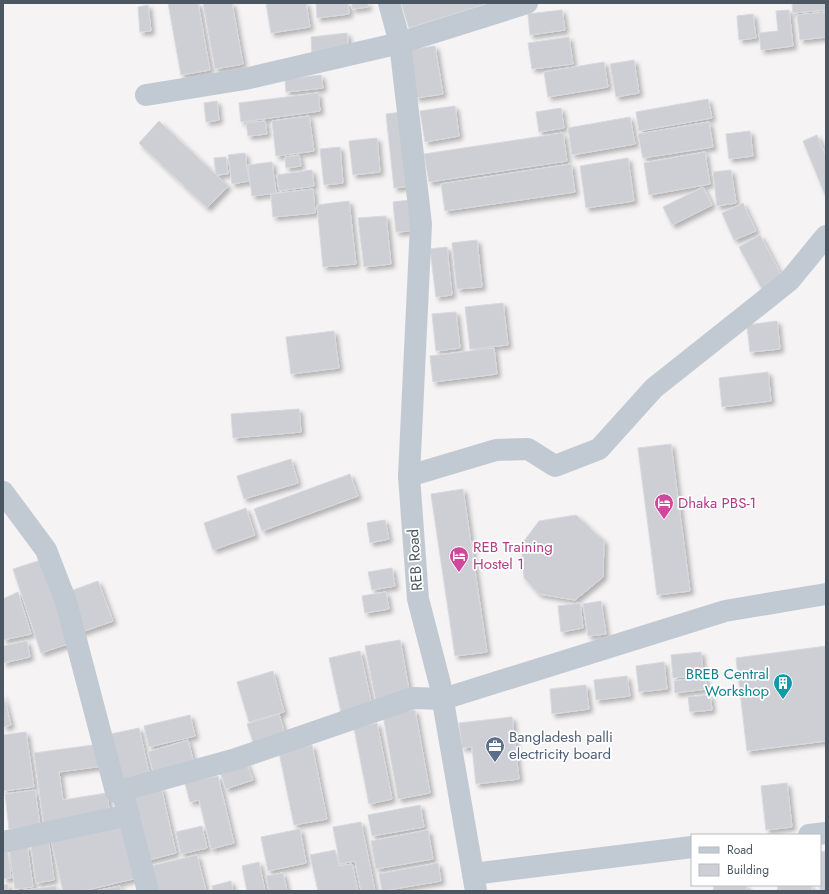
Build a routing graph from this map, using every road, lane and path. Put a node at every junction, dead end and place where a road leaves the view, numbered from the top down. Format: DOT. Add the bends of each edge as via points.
graph roads {
  1 [pos="389,3"];
  2 [pos="527,3"];
  3 [pos="400,43"];
  4 [pos="146,95"];
  5 [pos="826,236"];
  6 [pos="409,476"];
  7 [pos="3,492"];
  8 [pos="826,594"];
  9 [pos="443,699"];
  10 [pos="123,791"];
  11 [pos="129,815"];
  12 [pos="3,842"];
  13 [pos="691,847"];
  14 [pos="475,882"];
  15 [pos="148,891"];
  1 -- 3 [label="street, REB Road"];
  2 -- 3 [label="street"];
  3 -- 4 [label="street" via="245,79"];
  3 -- 6 [label="street, REB Road" via="421,224"];
  5 -- 6 [label="street" via="789,281 654,388 599,449 555,466 528,450 496,450"];
  6 -- 9 [label="street, REB Road" via="418,599"];
  7 -- 10 [label="street" via="46,550 66,602 116,792"];
  8 -- 9 [label="street" via="725,611"];
  9 -- 10 [label="street" via="412,698 236,759"];
  9 -- 14 [label="street, REB Road"];
  10 -- 11 [label="street"];
  11 -- 12 [label="street"];
  11 -- 15 [label="street"];
  13 -- 14 [label="street"];
}
